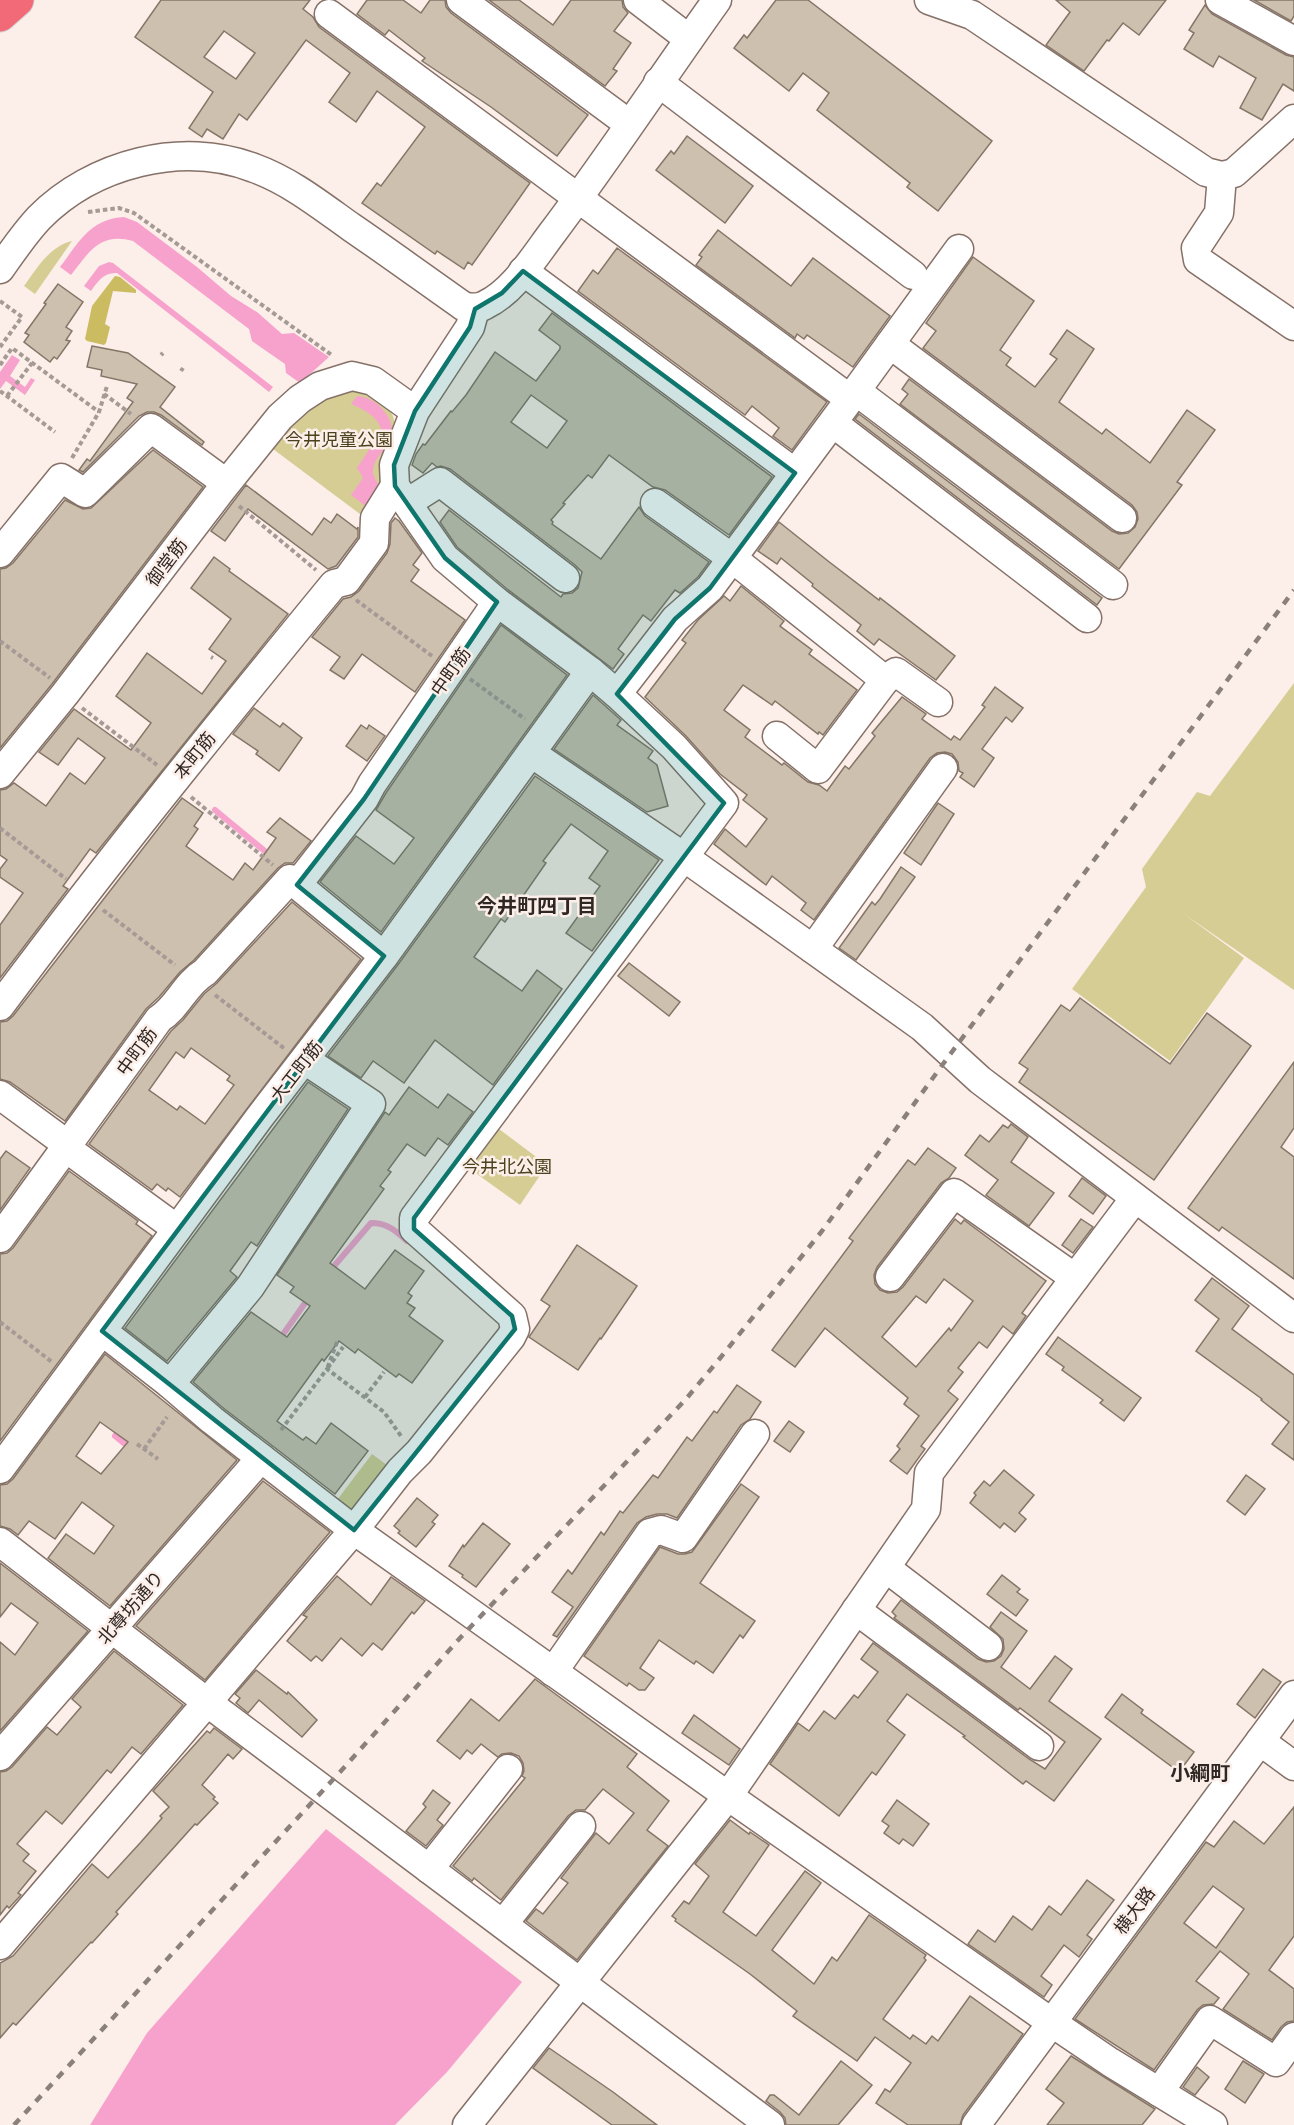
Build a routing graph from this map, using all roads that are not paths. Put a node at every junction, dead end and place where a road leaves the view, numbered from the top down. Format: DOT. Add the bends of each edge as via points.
graph roads {
  1 [pos="17,0"];
  2 [pos="461,0"];
  3 [pos="638,0"];
  4 [pos="717,0"];
  5 [pos="929,0"];
  6 [pos="1220,0"];
  7 [pos="329,14"];
  8 [pos="0,15"];
  9 [pos="1292,36"];
  10 [pos="689,39"];
  11 [pos="658,82"];
  12 [pos="1294,119"];
  13 [pos="629,124"];
  14 [pos="1221,176"];
  15 [pos="578,199"];
  16 [pos="958,249"];
  17 [pos="0,269"];
  18 [pos="523,271"];
  19 [pos="913,275"];
  20 [pos="475,309"];
  21 [pos="1294,326"];
  22 [pos="890,344"];
  23 [pos="853,395"];
  24 [pos="415,411"];
  25 [pos="833,423"];
  26 [pos="795,473"];
  27 [pos="226,483"];
  28 [pos="393,497"];
  29 [pos="655,503"];
  30 [pos="1122,518"];
  31 [pos="0,553"];
  32 [pos="732,558"];
  33 [pos="565,578"];
  34 [pos="1113,585"];
  35 [pos="497,602"];
  36 [pos="1087,618"];
  37 [pos="590,671"];
  38 [pos="885,680"];
  39 [pos="617,694"];
  40 [pos="938,702"];
  41 [pos="777,736"];
  42 [pos="538,743"];
  43 [pos="943,768"];
  44 [pos="0,774"];
  45 [pos="684,857"];
  46 [pos="293,882"];
  47 [pos="813,949"];
  48 [pos="384,956"];
  49 [pos="0,1006"];
  50 [pos="305,1060"];
  51 [pos="0,1095"];
  52 [pos="67,1146"];
  53 [pos="1135,1198"];
  54 [pos="177,1229"];
  55 [pos="0,1238"];
  56 [pos="890,1277"];
  57 [pos="1075,1278"];
  58 [pos="1294,1318"];
  59 [pos="102,1331"];
  60 [pos="170,1384"];
  61 [pos="755,1434"];
  62 [pos="261,1458"];
  63 [pos="0,1469"];
  64 [pos="354,1530"];
  65 [pos="0,1542"];
  66 [pos="886,1568"];
  67 [pos="856,1610"];
  68 [pos="111,1627"];
  69 [pos="988,1646"];
  70 [pos="553,1672"];
  71 [pos="1294,1695"];
  72 [pos="208,1703"];
  73 [pos="1260,1741"];
  74 [pos="1039,1746"];
  75 [pos="0,1756"];
  76 [pos="1294,1766"];
  77 [pos="508,1768"];
  78 [pos="728,1796"];
  79 [pos="581,1826"];
  80 [pos="429,1869"];
  81 [pos="502,1924"];
  82 [pos="0,1945"];
  83 [pos="581,1983"];
  84 [pos="1051,2022"];
  85 [pos="1294,2037"];
  86 [pos="1159,2092"];
  87 [pos="467,2125"];
  88 [pos="770,2125"];
  89 [pos="976,2125"];
  90 [pos="1213,2125"];
  1 -- 8 [label="highway"];
  2 -- 13 [label="street"];
  3 -- 10 [label="street"];
  4 -- 10 [label="street"];
  5 -- 14 [label="street" via="972,15 1206,172"];
  6 -- 9 [label="street"];
  7 -- 15 [label="street"];
  10 -- 11 [label="street"];
  11 -- 13 [label="street"];
  11 -- 19 [label="street"];
  12 -- 14 [label="street" via="1234,173"];
  13 -- 15 [label="street"];
  14 -- 21 [label="street" via="1219,213 1196,249 1198,260"];
  15 -- 18 [label="street"];
  15 -- 23 [label="street"];
  16 -- 22 [label="street"];
  17 -- 20 [label="street" via="39,218 100,175 172,157 220,159 253,167 295,187 463,306"];
  18 -- 20 [label="street" via="502,293"];
  18 -- 26 [label="street"];
  20 -- 24 [label="street, 本町筋" via="470,327"];
  22 -- 23 [label="street"];
  22 -- 30 [label="street"];
  23 -- 25 [label="street"];
  23 -- 34 [label="street"];
  24 -- 27 [label="street, 御堂筋" via="373,381 352,376 320,386 280,417"];
  24 -- 28 [label="street, 本町筋" via="394,465"];
  25 -- 26 [label="street"];
  25 -- 36 [label="street"];
  26 -- 32 [label="street"];
  27 -- 31 [label="street" via="152,428 85,493 61,478"];
  27 -- 44 [label="street, 御堂筋"];
  28 -- 33 [label="street" via="440,482"];
  28 -- 35 [label="street" via="445,558"];
  28 -- 49 [label="street, 本町筋" via="375,518 374,543 346,581 334,584 84,893"];
  29 -- 32 [label="street"];
  32 -- 38 [label="street"];
  32 -- 39 [label="street" via="710,588 675,619"];
  35 -- 37 [label="street"];
  35 -- 46 [label="street, 中町筋" via="364,799"];
  37 -- 39 [label="street"];
  37 -- 42 [label="street, 大工町筋"];
  38 -- 40 [label="street" via="896,672"];
  38 -- 41 [label="street" via="818,769"];
  39 -- 45 [label="street" via="674,747 724,802"];
  42 -- 45 [label="street"];
  42 -- 48 [label="street, 大工町筋"];
  43 -- 47 [label="street"];
  45 -- 47 [label="street"];
  45 -- 64 [label="street" via="414,1218 414,1229 512,1316 515,1329"];
  46 -- 48 [label="street"];
  46 -- 52 [label="street, 中町筋" via="159,1019"];
  47 -- 53 [label="street" via="922,1027 980,1080"];
  48 -- 50 [label="street, 大工町筋"];
  50 -- 54 [label="street, 大工町筋"];
  50 -- 60 [label="street" via="371,1104 250,1287"];
  51 -- 52 [label="street"];
  52 -- 54 [label="street"];
  52 -- 55 [label="street, 中町筋"];
  53 -- 57 [label="street"];
  53 -- 58 [label="street"];
  54 -- 59 [label="street, 大工町筋"];
  56 -- 57 [label="street" via="954,1193"];
  57 -- 66 [label="street" via="929,1473 926,1509"];
  59 -- 60 [label="street"];
  59 -- 63 [label="street, 大工町筋"];
  60 -- 62 [label="street"];
  61 -- 70 [label="street" via="683,1538 661,1530 650,1533"];
  62 -- 64 [label="street"];
  62 -- 68 [label="street, 北尊坊通り"];
  64 -- 70 [label="street"];
  64 -- 72 [label="street"];
  65 -- 68 [label="street"];
  66 -- 67 [label="street"];
  66 -- 69 [label="street"];
  67 -- 74 [label="street"];
  67 -- 78 [label="street"];
  68 -- 72 [label="street"];
  68 -- 75 [label="street, 北尊坊通り"];
  70 -- 78 [label="street"];
  71 -- 73 [label="street, 横大路"];
  72 -- 80 [label="street"];
  72 -- 82 [label="street"];
  73 -- 76 [label="street"];
  73 -- 84 [label="street, 横大路"];
  77 -- 80 [label="street"];
  78 -- 83 [label="street"];
  78 -- 84 [label="street"];
  79 -- 81 [label="street"];
  80 -- 81 [label="street"];
  81 -- 83 [label="street"];
  83 -- 87 [label="street"];
  83 -- 88 [label="street"];
  84 -- 86 [label="street"];
  84 -- 89 [label="street, 横大路"];
  85 -- 86 [label="street" via="1276,2062 1210,2020"];
  86 -- 90 [label="street"];
}
